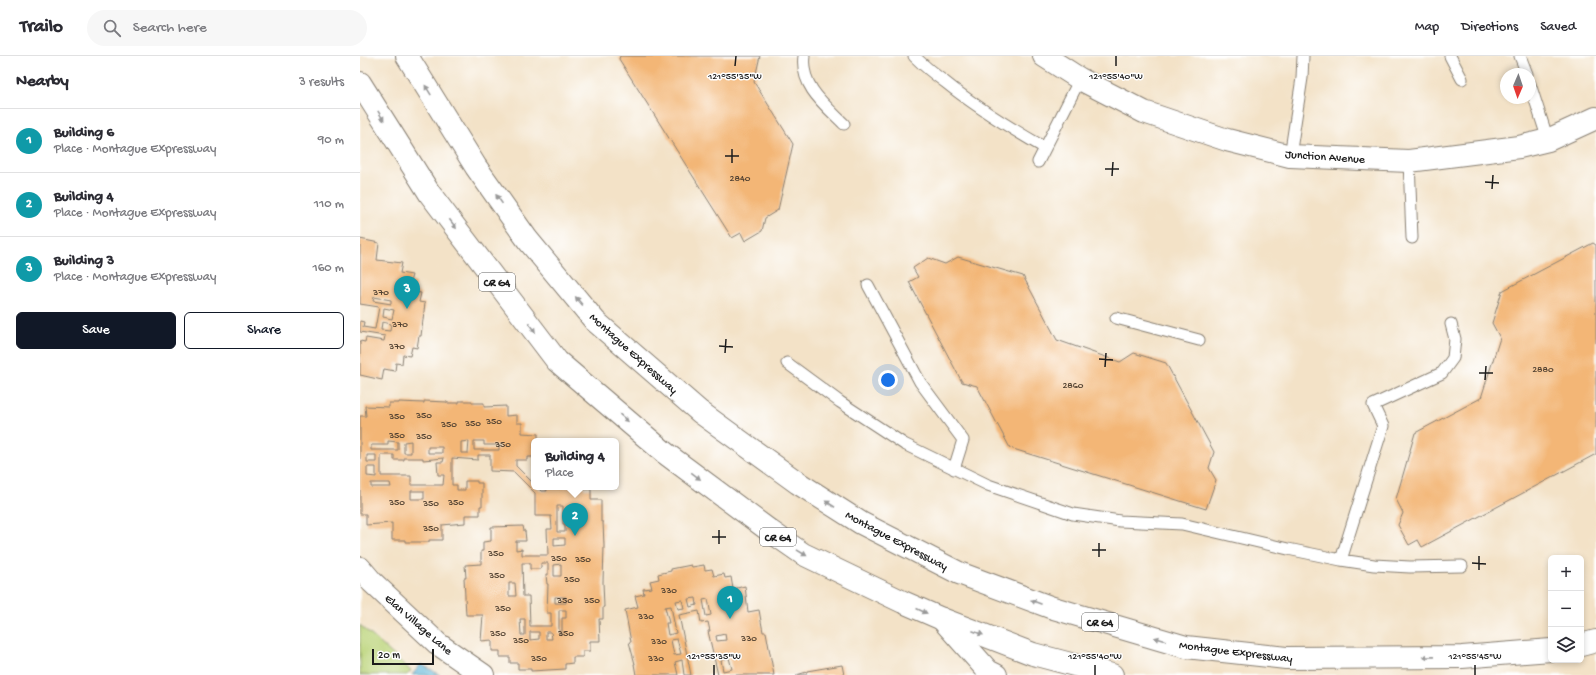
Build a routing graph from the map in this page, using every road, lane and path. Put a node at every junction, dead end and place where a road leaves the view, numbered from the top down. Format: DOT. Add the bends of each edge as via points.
graph roads {
  1 [pos="407,56"];
  2 [pos="804,56"];
  3 [pos="914,56"];
  4 [pos="1044,56"];
  5 [pos="1303,56"];
  6 [pos="1450,56"];
  7 [pos="1520,56"];
  8 [pos="1525,68"];
  9 [pos="1080,79"];
  10 [pos="1462,79"];
  11 [pos="360,83"];
  12 [pos="1536,103"];
  13 [pos="1596,118"];
  14 [pos="844,124"];
  15 [pos="1548,140"];
  16 [pos="1045,148"];
  17 [pos="1290,156"];
  18 [pos="1409,161"];
  19 [pos="1038,162"];
  20 [pos="1412,238"];
  21 [pos="868,285"];
  22 [pos="1116,318"];
  23 [pos="1451,324"];
  24 [pos="1199,340"];
  25 [pos="787,363"];
  26 [pos="954,469"];
  27 [pos="1341,560"];
  28 [pos="1462,566"];
  29 [pos="360,568"];
  30 [pos="942,619"];
  31 [pos="1596,641"];
  32 [pos="1584,644"];
  33 [pos="1548,650"];
  34 [pos="483,675"];
  35 [pos="996,675"];
  36 [pos="1112,675"];
  33 -- 1 [label="main road, Montague Expressway / CR G4, one-way" via="1462,657 1294,658 1186,647 1050,607 959,573 861,524 798,483 700,412 595,321 527,240 476,167"];
  2 -- 14 [label="lane" via="803,66 807,82 817,98"];
  3 -- 16 [label="lane" via="968,101"];
  4 -- 9 [label="main road, Junction Avenue"];
  5 -- 17 [label="lane"];
  6 -- 10 [label="lane"];
  7 -- 8 [label="lane"];
  9 -- 16 [label="lane"];
  9 -- 17 [label="main road, Junction Avenue" via="1144,112 1227,140"];
  11 -- 30 [label="main road, CR G4, one-way" via="430,194 557,361 665,453 803,554"];
  12 -- 15 [label="lane"];
  13 -- 15 [label="main road, Junction Avenue"];
  15 -- 18 [label="main road, Junction Avenue" via="1519,147"];
  16 -- 19 [label="lane"];
  17 -- 18 [label="main road, Junction Avenue"];
  18 -- 20 [label="lane"];
  21 -- 26 [label="lane" via="920,382 963,440"];
  22 -- 24 [label="lane"];
  23 -- 27 [label="lane" via="1455,339 1453,358 1442,373 1373,405 1383,426"];
  25 -- 26 [label="lane" via="904,444"];
  26 -- 27 [label="lane" via="988,485 1073,514 1120,521 1182,524"];
  27 -- 28 [label="lane" via="1410,567"];
  29 -- 34 [label="main road, Elan Village Lane" via="438,644"];
  30 -- 35 [label="main road" via="988,672"];
  30 -- 36 [label="main road, CR G4, one-way" via="1033,654"];
  31 -- 32 [label="main road"];
}
